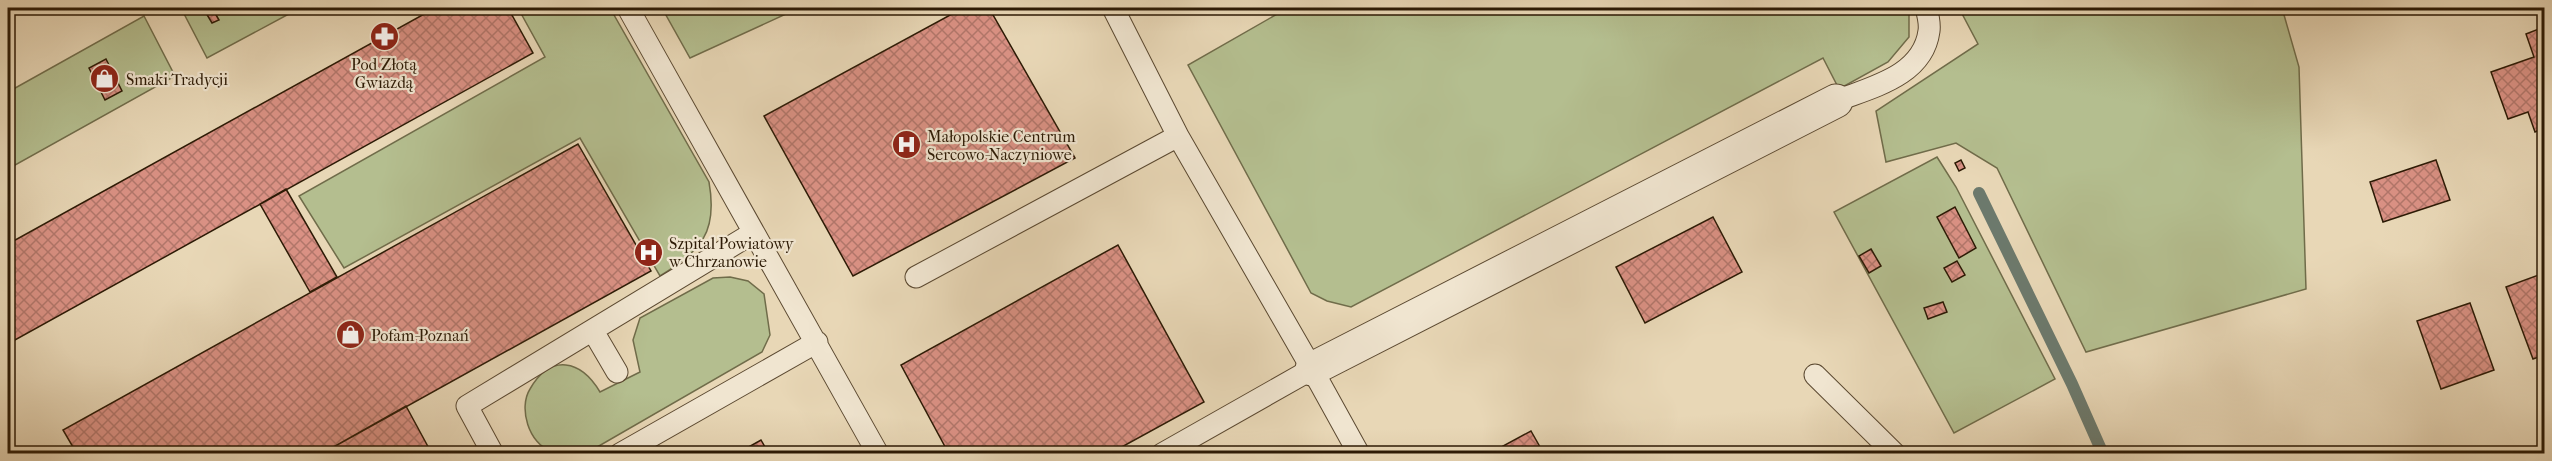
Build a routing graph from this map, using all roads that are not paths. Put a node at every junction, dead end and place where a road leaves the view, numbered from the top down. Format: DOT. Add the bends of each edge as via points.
graph roads {
  1 [pos="628,8"];
  2 [pos="1113,8"];
  3 [pos="1926,8"];
  4 [pos="1836,101"];
  5 [pos="1178,136"];
  6 [pos="753,232"];
  7 [pos="916,277"];
  8 [pos="593,332"];
  9 [pos="817,342"];
  10 [pos="1312,369"];
  11 [pos="617,372"];
  12 [pos="1815,375"];
  13 [pos="493,453"];
  14 [pos="620,453"];
  15 [pos="878,453"];
  16 [pos="1162,453"];
  17 [pos="1359,453"];
  18 [pos="1895,453"];
  1 -- 6 [label="lane"];
  2 -- 5 [label="lane"];
  3 -- 4 [label="lane" via="1930,30 1922,56 1897,77"];
  4 -- 10 [label="street"];
  5 -- 7 [label="lane"];
  5 -- 10 [label="lane"];
  6 -- 8 [label="lane"];
  6 -- 9 [label="lane"];
  8 -- 11 [label="lane"];
  8 -- 13 [label="lane" via="467,406"];
  9 -- 14 [label="lane"];
  9 -- 15 [label="lane"];
  10 -- 16 [label="lane"];
  10 -- 17 [label="lane"];
  12 -- 18 [label="lane"];
}
